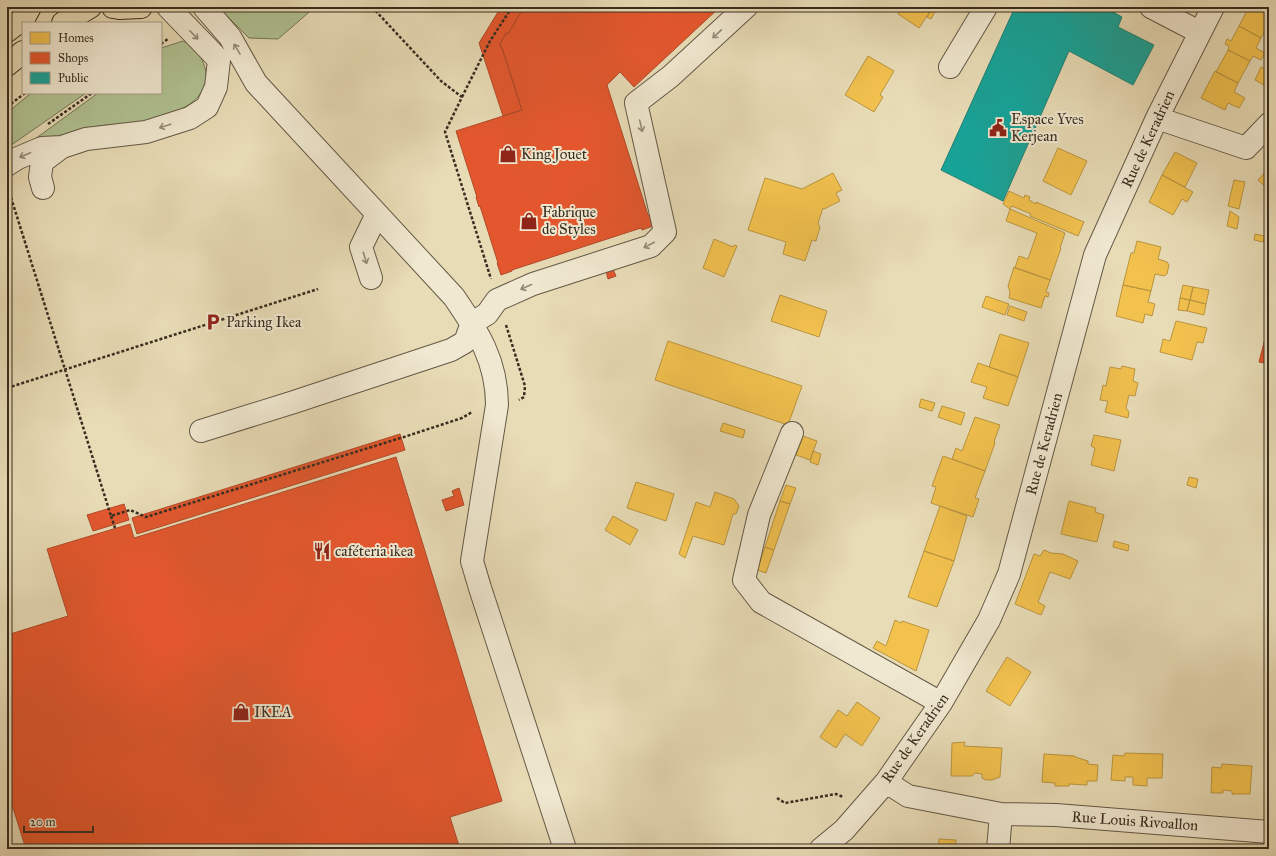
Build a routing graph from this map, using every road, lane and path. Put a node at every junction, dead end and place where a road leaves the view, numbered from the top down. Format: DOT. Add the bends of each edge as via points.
graph roads {
  1 [pos="30,7"];
  2 [pos="90,7"];
  3 [pos="113,7"];
  4 [pos="141,7"];
  5 [pos="168,7"];
  6 [pos="204,7"];
  7 [pos="372,7"];
  8 [pos="512,7"];
  9 [pos="746,7"];
  10 [pos="986,7"];
  11 [pos="1151,7"];
  12 [pos="1213,7"];
  13 [pos="65,22"];
  14 [pos="7,31"];
  15 [pos="1199,32"];
  16 [pos="169,38"];
  17 [pos="162,43"];
  18 [pos="22,53"];
  19 [pos="219,60"];
  20 [pos="7,65"];
  21 [pos="950,67"];
  22 [pos="256,83"];
  23 [pos="24,94"];
  24 [pos="462,98"];
  25 [pos="7,107"];
  26 [pos="1157,118"];
  27 [pos="1269,124"];
  28 [pos="62,147"];
  29 [pos="7,165"];
  30 [pos="7,186"];
  31 [pos="43,188"];
  32 [pos="377,214"];
  33 [pos="371,278"];
  34 [pos="318,289"];
  35 [pos="497,300"];
  36 [pos="472,324"];
  37 [pos="65,369"];
  38 [pos="7,388"];
  39 [pos="497,405"];
  40 [pos="201,431"];
  41 [pos="792,434"];
  42 [pos="111,516"];
  43 [pos="115,528"];
  44 [pos="941,703"];
  45 [pos="886,782"];
  46 [pos="777,798"];
  47 [pos="866,805"];
  48 [pos="1001,814"];
  49 [pos="1269,832"];
  50 [pos="565,849"];
  51 [pos="821,849"];
  52 [pos="998,849"];
  1 -- 14 [label="main road" via="24,18"];
  2 -- 13 [label="main road"];
  3 -- 4 [label="main road"];
  5 -- 19 [label="street, one-way"];
  22 -- 6 [label="street, one-way" via="230,37"];
  7 -- 24 [label="path" via="441,81"];
  8 -- 24 [label="path" via="490,41"];
  9 -- 35 [label="street, one-way" via="671,76 636,103 665,232 651,246 533,284"];
  10 -- 21 [label="street"];
  11 -- 15 [label="street"];
  12 -- 15 [label="street, Rue de Keradrien"];
  15 -- 26 [label="street, Rue de Keradrien"];
  16 -- 17 [label="path"];
  18 -- 20 [label="main road"];
  19 -- 22 [label="street"];
  19 -- 28 [label="street, one-way" via="216,86 207,107 190,118 146,132 86,139"];
  22 -- 32 [label="street"];
  23 -- 25 [label="path"];
  24 -- 35 [label="path" via="445,132"];
  26 -- 27 [label="street" via="1246,148"];
  26 -- 44 [label="street, Rue de Keradrien" via="1095,255 1009,574 989,620"];
  28 -- 29 [label="street, one-way" via="42,148"];
  28 -- 31 [label="street" via="42,162 40,177"];
  30 -- 37 [label="path"];
  32 -- 33 [label="street, one-way" via="361,247"];
  32 -- 36 [label="street" via="454,297"];
  34 -- 37 [label="path"];
  35 -- 36 [label="street" via="487,314"];
  35 -- 39 [label="path" via="525,386 524,397 515,402"];
  36 -- 39 [label="street" via="485,347 497,393"];
  36 -- 40 [label="street" via="465,342 451,350"];
  37 -- 38 [label="path"];
  37 -- 42 [label="path"];
  39 -- 42 [label="path" via="482,406 462,418 146,517 130,510"];
  39 -- 50 [label="street" via="472,561"];
  41 -- 44 [label="street" via="759,515 744,580 761,602"];
  42 -- 43 [label="path"];
  44 -- 45 [label="street, Rue de Keradrien"];
  45 -- 47 [label="street, Rue de Keradrien"];
  45 -- 48 [label="street, Rue Louis Rivoallon" via="908,796"];
  46 -- 47 [label="path" via="784,803 836,794"];
  47 -- 51 [label="street, Rue de Keradrien" via="844,830"];
  48 -- 49 [label="street, Rue Louis Rivoallon" via="1056,815"];
  48 -- 52 [label="street"];
}
